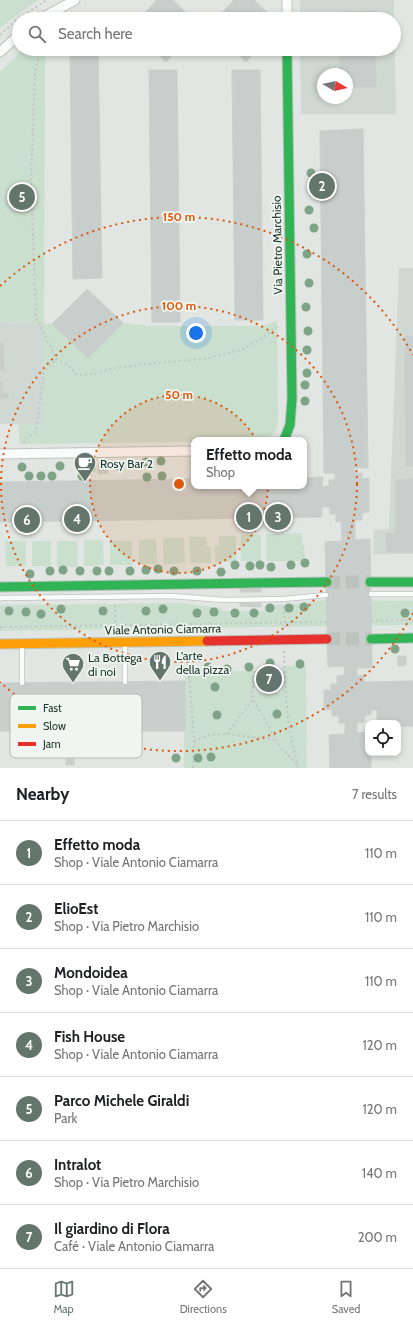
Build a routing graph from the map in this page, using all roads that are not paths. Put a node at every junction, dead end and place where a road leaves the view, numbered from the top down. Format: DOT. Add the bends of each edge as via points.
graph roads {
  1 [pos="75,0"];
  2 [pos="287,0"];
  3 [pos="51,12"];
  4 [pos="287,12"];
  5 [pos="12,41"];
  6 [pos="0,52"];
  7 [pos="287,56"];
  8 [pos="285,437"];
  9 [pos="191,451"];
  10 [pos="0,454"];
  11 [pos="327,582"];
  12 [pos="370,582"];
  13 [pos="413,582"];
  14 [pos="0,587"];
  15 [pos="371,594"];
  16 [pos="413,594"];
  17 [pos="326,595"];
  18 [pos="0,598"];
  19 [pos="413,638"];
  20 [pos="327,639"];
  21 [pos="371,639"];
  22 [pos="125,642"];
  23 [pos="22,643"];
  24 [pos="0,644"];
  25 [pos="125,682"];
  26 [pos="22,683"];
  1 -- 3 [label="street"];
  2 -- 4 [label="street"];
  5 -- 6 [label="street"];
  7 -- 8 [label="street, Via Pietro Marchisio" via="292,408"];
  9 -- 10 [label="street"];
  11 -- 14 [label="street"];
  12 -- 13 [label="street"];
  15 -- 16 [label="lane"];
  17 -- 18 [label="lane" via="225,600 171,596"];
  19 -- 21 [label="street"];
  20 -- 22 [label="street, Viale Antonio Ciamarra"];
  22 -- 23 [label="street, Viale Antonio Ciamarra"];
  22 -- 25 [label="lane"];
  23 -- 24 [label="street, Viale Antonio Ciamarra"];
  23 -- 26 [label="lane"];
}
